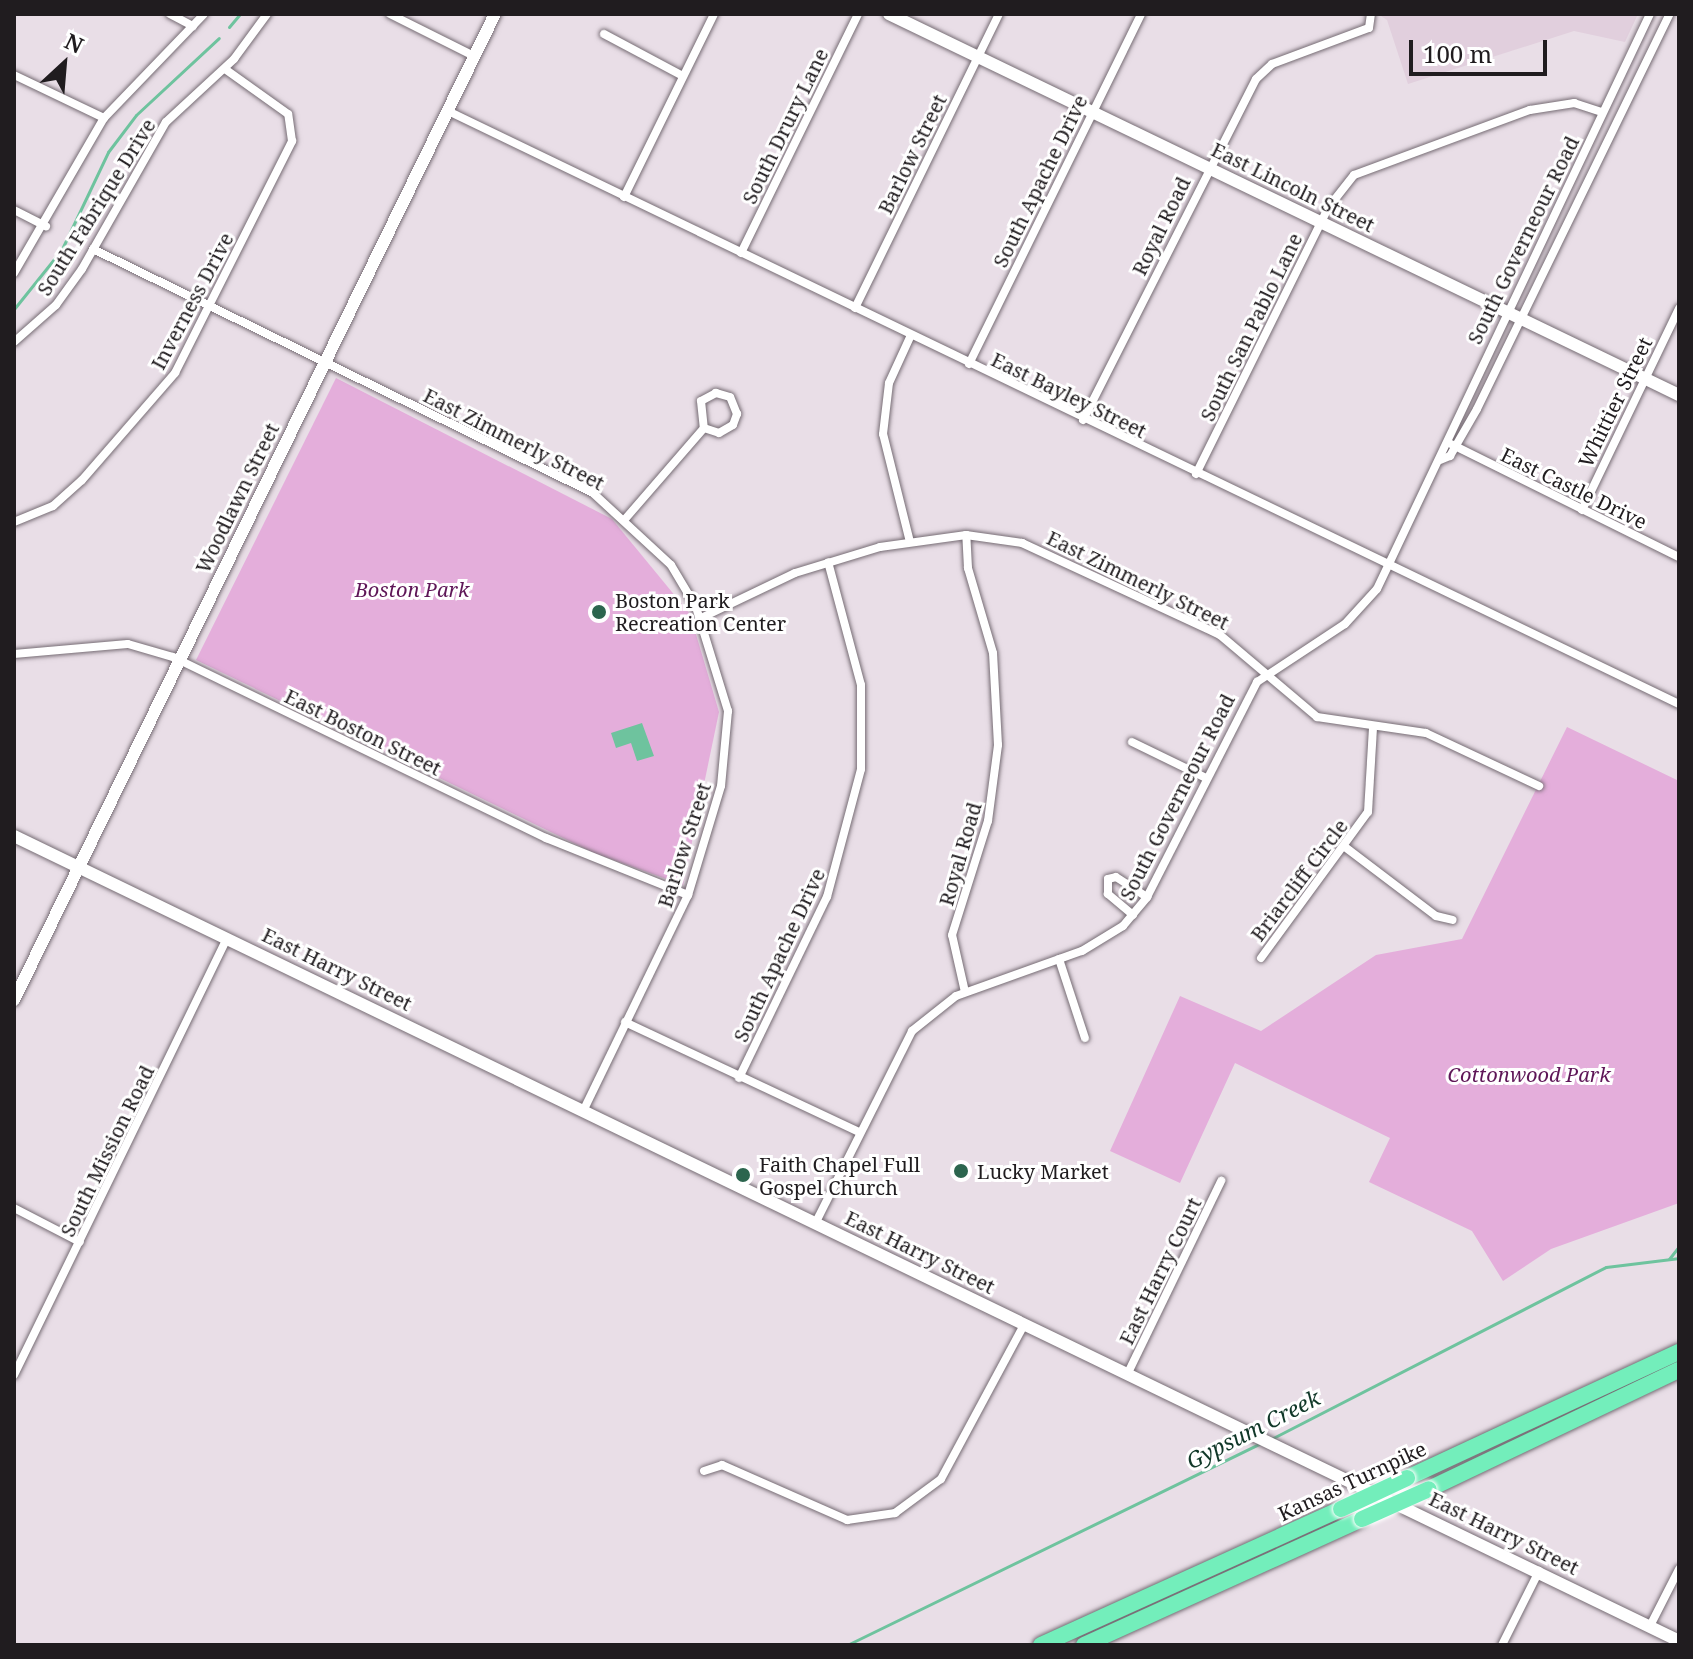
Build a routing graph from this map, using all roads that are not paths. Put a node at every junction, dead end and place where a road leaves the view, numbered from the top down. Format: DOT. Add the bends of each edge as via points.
graph roads {
  1 [pos="170,14"];
  2 [pos="204,14"];
  3 [pos="267,14"];
  4 [pos="390,14"];
  5 [pos="495,14"];
  6 [pos="714,14"];
  7 [pos="858,14"];
  8 [pos="889,14"];
  9 [pos="999,14"];
  10 [pos="1141,14"];
  11 [pos="1371,14"];
  12 [pos="1650,14"];
  13 [pos="1670,14"];
  14 [pos="193,26"];
  15 [pos="604,34"];
  16 [pos="474,56"];
  17 [pos="978,57"];
  18 [pos="225,69"];
  19 [pos="14,75"];
  20 [pos="683,76"];
  21 [pos="448,111"];
  22 [pos="1092,112"];
  23 [pos="1602,112"];
  24 [pos="104,118"];
  25 [pos="1207,168"];
  26 [pos="624,197"];
  27 [pos="14,210"];
  28 [pos="1320,223"];
  29 [pos="46,226"];
  30 [pos="93,249"];
  31 [pos="741,253"];
  32 [pos="14,273"];
  33 [pos="210,307"];
  34 [pos="855,308"];
  35 [pos="1679,308"];
  36 [pos="1506,312"];
  37 [pos="1521,319"];
  38 [pos="911,335"];
  39 [pos="14,342"];
  40 [pos="325,363"];
  41 [pos="969,364"];
  42 [pos="1645,379"];
  43 [pos="1679,395"];
  44 [pos="1083,420"];
  45 [pos="704,428"];
  46 [pos="1443,440"];
  47 [pos="1455,446"];
  48 [pos="1440,460"];
  49 [pos="1196,474"];
  50 [pos="1582,510"];
  51 [pos="626,518"];
  52 [pos="14,522"];
  53 [pos="966,535"];
  54 [pos="910,542"];
  55 [pos="1679,557"];
  56 [pos="828,562"];
  57 [pos="1389,567"];
  58 [pos="701,618"];
  59 [pos="14,654"];
  60 [pos="180,661"];
  61 [pos="1264,674"];
  62 [pos="1679,704"];
  63 [pos="1373,728"];
  64 [pos="1132,742"];
  65 [pos="1206,778"];
  66 [pos="1539,786"];
  67 [pos="14,836"];
  68 [pos="1345,847"];
  69 [pos="78,868"];
  70 [pos="688,895"];
  71 [pos="1147,897"];
  72 [pos="1133,915"];
  73 [pos="1453,920"];
  74 [pos="227,939"];
  75 [pos="1261,958"];
  76 [pos="1059,959"];
  77 [pos="18,979"];
  78 [pos="965,992"];
  79 [pos="14,1000"];
  80 [pos="625,1022"];
  81 [pos="1085,1038"];
  82 [pos="739,1078"];
  83 [pos="583,1111"];
  84 [pos="859,1132"];
  85 [pos="1221,1181"];
  86 [pos="14,1208"];
  87 [pos="815,1224"];
  88 [pos="80,1242"];
  89 [pos="1024,1325"];
  90 [pos="1679,1352"];
  91 [pos="1679,1370"];
  92 [pos="14,1375"];
  93 [pos="1127,1375"];
  94 [pos="704,1471"];
  95 [pos="1679,1569"];
  96 [pos="1539,1571"];
  97 [pos="1650,1626"];
  98 [pos="1679,1641"];
  99 [pos="1041,1645"];
  100 [pos="1084,1645"];
  101 [pos="1502,1645"];
  1 -- 14 [label="street"];
  2 -- 14 [label="street, South Fabrique Drive"];
  3 -- 18 [label="street, South Fabrique Drive"];
  4 -- 16 [label="street"];
  5 -- 16 [label="street, Woodlawn Street"];
  6 -- 20 [label="street"];
  7 -- 31 [label="street, South Drury Lane"];
  8 -- 17 [label="street, East Lincoln Street"];
  9 -- 17 [label="street, Barlow Street"];
  10 -- 22 [label="street, South Apache Drive"];
  11 -- 25 [label="street, Royal Road" via="1371,25 1272,64 1242,99"];
  12 -- 23 [label="street, South Governeour Road"];
  13 -- 37 [label="street, South Governeour Road"];
  14 -- 24 [label="street, South Fabrique Drive"];
  15 -- 20 [label="street"];
  16 -- 21 [label="street, Woodlawn Street"];
  17 -- 22 [label="street, East Lincoln Street"];
  17 -- 34 [label="street, Barlow Street"];
  18 -- 30 [label="street, South Fabrique Drive" via="166,122"];
  18 -- 33 [label="street, Inverness Drive" via="288,114 293,129"];
  19 -- 24 [label="street"];
  20 -- 26 [label="street"];
  21 -- 26 [label="street, East Bayley Street"];
  21 -- 40 [label="street, Woodlawn Street"];
  22 -- 25 [label="street, East Lincoln Street"];
  22 -- 41 [label="street, South Apache Drive"];
  23 -- 28 [label="street, South San Pablo Lane" via="1574,103 1530,110 1396,155 1354,175"];
  23 -- 36 [label="street, South Governeour Road"];
  24 -- 29 [label="street, South Fabrique Drive"];
  25 -- 28 [label="street, East Lincoln Street"];
  25 -- 44 [label="street, Royal Road"];
  26 -- 31 [label="street, East Bayley Street"];
  27 -- 29 [label="street"];
  28 -- 36 [label="street, East Lincoln Street"];
  28 -- 49 [label="street, South San Pablo Lane"];
  29 -- 32 [label="street, South Fabrique Drive"];
  30 -- 33 [label="street, East Zimmerly Street"];
  30 -- 39 [label="street, South Fabrique Drive" via="56,305"];
  31 -- 34 [label="street, East Bayley Street"];
  33 -- 40 [label="street, East Zimmerly Street"];
  33 -- 52 [label="street, Inverness Drive" via="175,373 127,431 53,506"];
  34 -- 38 [label="street, East Bayley Street"];
  35 -- 42 [label="street, Whittier Street"];
  36 -- 37 [label="street, East Lincoln Street"];
  36 -- 46 [label="street, South Governeour Road"];
  37 -- 42 [label="street, East Lincoln Street"];
  37 -- 47 [label="street, South Governeour Road"];
  38 -- 41 [label="street, East Bayley Street"];
  38 -- 54 [label="street" via="883,414 886,457"];
  40 -- 51 [label="street, East Zimmerly Street" via="593,493"];
  40 -- 60 [label="street, Woodlawn Street"];
  41 -- 44 [label="street, East Bayley Street"];
  42 -- 43 [label="street, East Lincoln Street"];
  42 -- 50 [label="street, Whittier Street"];
  44 -- 49 [label="street, East Bayley Street"];
  45 -- 45 [label="street" via="730,429 734,401 723,394 706,397 698,413"];
  45 -- 51 [label="street"];
  46 -- 47 [label="street, East Castle Drive"];
  46 -- 48 [label="street, South Governeour Road"];
  47 -- 48 [label="street"];
  47 -- 50 [label="street, East Castle Drive"];
  48 -- 57 [label="street, South Governeour Road"];
  49 -- 57 [label="street, East Bayley Street"];
  50 -- 55 [label="street, East Castle Drive"];
  51 -- 58 [label="street, East Zimmerly Street" via="671,565"];
  53 -- 54 [label="street, East Zimmerly Street"];
  53 -- 61 [label="street, East Zimmerly Street" via="1060,557 1220,635"];
  53 -- 78 [label="street, Royal Road" via="993,653 998,745 988,821 952,935"];
  54 -- 56 [label="street, East Zimmerly Street"];
  56 -- 58 [label="street, East Zimmerly Street"];
  56 -- 82 [label="street, South Apache Drive" via="861,685 861,769 830,890"];
  57 -- 61 [label="street, South Governeour Road" via="1345,624"];
  57 -- 62 [label="street, East Bayley Street"];
  58 -- 70 [label="street, Barlow Street" via="728,711 721,786"];
  59 -- 60 [label="street, East Boston Street" via="128,644"];
  60 -- 69 [label="street, Woodlawn Street"];
  60 -- 70 [label="street, East Boston Street" via="557,843"];
  61 -- 63 [label="street, East Zimmerly Street" via="1317,717"];
  61 -- 65 [label="street, South Governeour Road"];
  63 -- 66 [label="street, East Zimmerly Street" via="1426,733"];
  63 -- 68 [label="street, Briarcliff Circle" via="1373,798"];
  64 -- 65 [label="street"];
  65 -- 71 [label="street, South Governeour Road"];
  67 -- 69 [label="street, East Harry Street"];
  68 -- 73 [label="street" via="1436,916"];
  68 -- 75 [label="street, Briarcliff Circle"];
  69 -- 74 [label="street, East Harry Street"];
  69 -- 77 [label="street, Woodlawn Street"];
  70 -- 80 [label="street, Barlow Street"];
  71 -- 72 [label="street, South Governeour Road"];
  71 -- 72 [label="street" via="1116,877 1105,884 1108,894"];
  72 -- 76 [label="street, South Governeour Road" via="1102,941"];
  74 -- 83 [label="street, East Harry Street"];
  74 -- 88 [label="street, South Mission Road"];
  76 -- 78 [label="street, South Governeour Road"];
  76 -- 81 [label="street"];
  77 -- 79 [label="street, Woodlawn Street"];
  78 -- 84 [label="street, South Governeour Road" via="912,1031"];
  80 -- 82 [label="street"];
  80 -- 83 [label="street, Barlow Street"];
  82 -- 84 [label="street"];
  83 -- 87 [label="street, East Harry Street"];
  84 -- 87 [label="street, South Governeour Road"];
  85 -- 93 [label="street, East Harry Court"];
  86 -- 88 [label="street"];
  87 -- 89 [label="street, East Harry Street"];
  88 -- 92 [label="street, South Mission Road"];
  89 -- 93 [label="street, East Harry Street"];
  89 -- 94 [label="street" via="941,1479 895,1513 847,1520 722,1465"];
  90 -- 99 [label="highway, Kansas Turnpike, bridge"];
  91 -- 100 [label="highway, Kansas Turnpike, bridge"];
  93 -- 96 [label="street, East Harry Street"];
  95 -- 97 [label="street"];
  96 -- 97 [label="street, East Harry Street"];
  96 -- 101 [label="street"];
  97 -- 98 [label="street, East Harry Street"];
}
